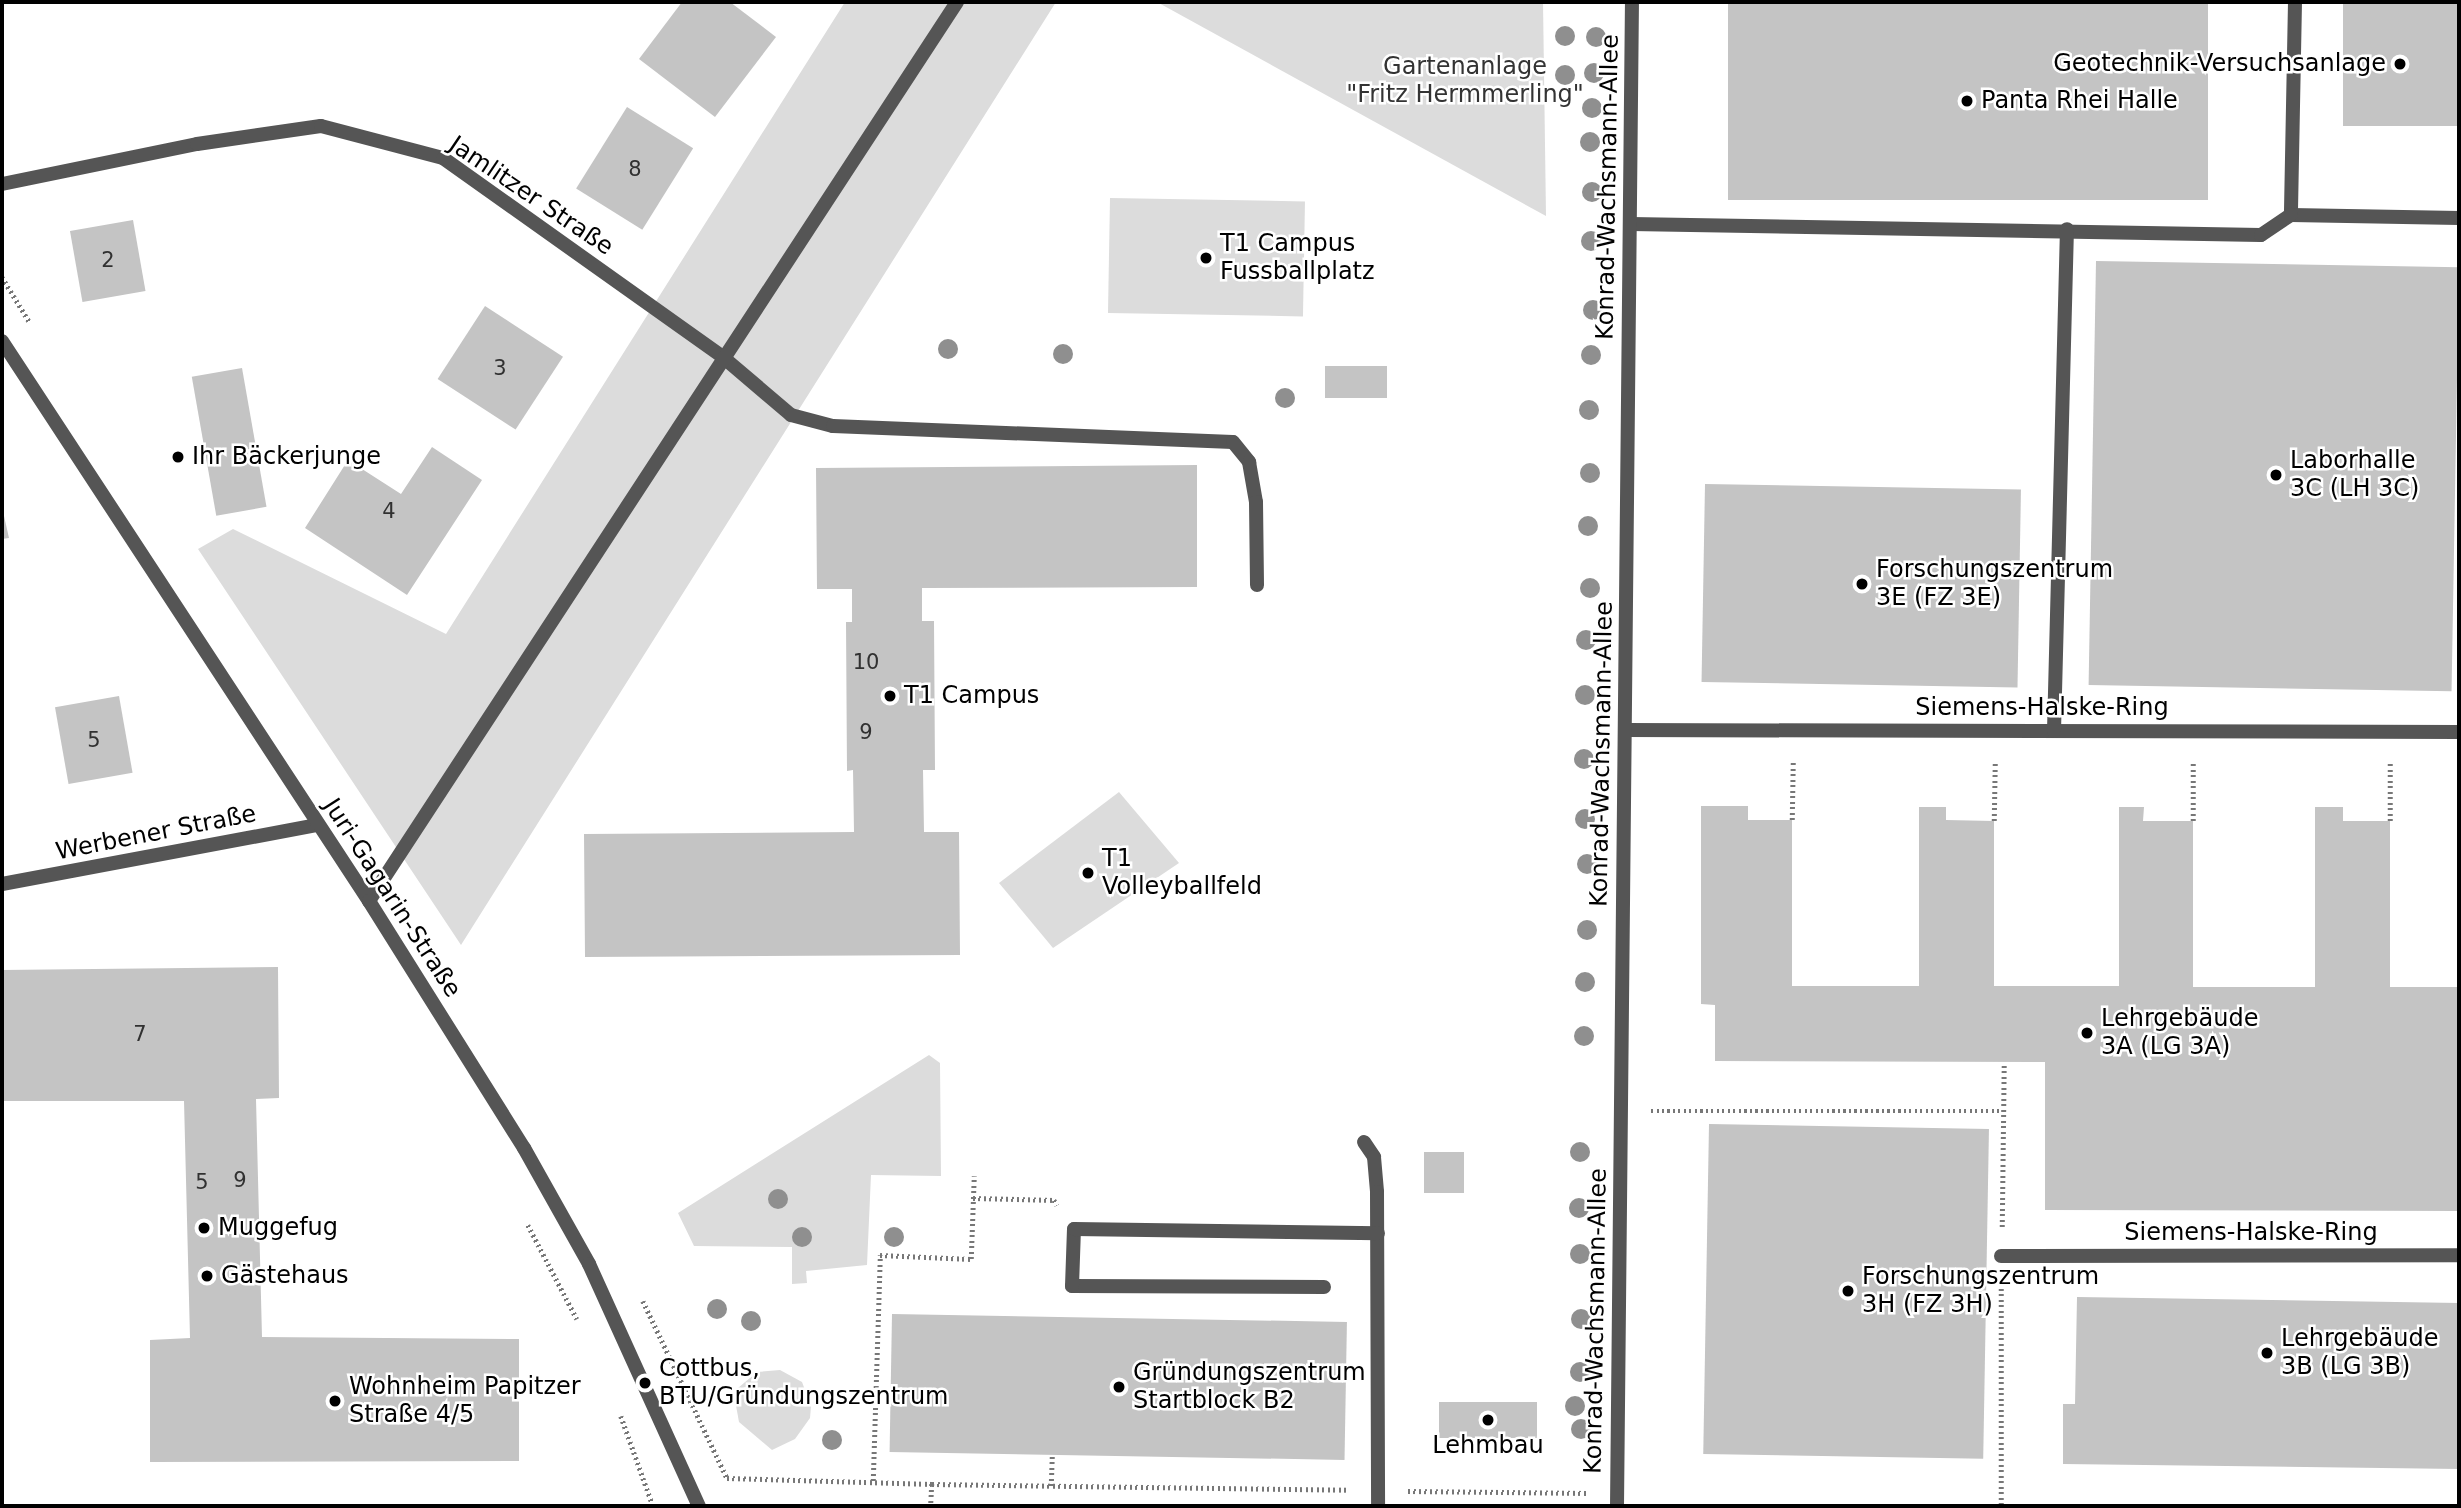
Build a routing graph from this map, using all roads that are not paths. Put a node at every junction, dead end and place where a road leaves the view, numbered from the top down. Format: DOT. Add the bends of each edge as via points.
graph roads {
  1 [pos="957,2"];
  2 [pos="1632,2"];
  3 [pos="2295,2"];
  4 [pos="2,184"];
  5 [pos="2291,215"];
  6 [pos="2459,218"];
  7 [pos="1631,224"];
  8 [pos="2067,229"];
  9 [pos="2,341"];
  10 [pos="724,358"];
  11 [pos="1257,585"];
  12 [pos="1625,730"];
  13 [pos="2054,731"];
  14 [pos="2459,732"];
  15 [pos="318,825"];
  16 [pos="2,884"];
  17 [pos="369,901"];
  18 [pos="1364,1142"];
  19 [pos="1378,1233"];
  20 [pos="2459,1255"];
  21 [pos="2001,1256"];
  22 [pos="1324,1287"];
  23 [pos="1617,1500"];
  24 [pos="699,1506"];
  25 [pos="1378,1506"];
  1 -- 10 [label="street"];
  2 -- 7 [label="street, Konrad-Wachsmann-Allee"];
  3 -- 5 [label="street"];
  4 -- 10 [label="street, Jamlitzer Straße" via="197,144 320,126 443,158"];
  5 -- 6 [label="street"];
  5 -- 8 [label="street" via="2261,236"];
  7 -- 8 [label="street"];
  7 -- 12 [label="street, Konrad-Wachsmann-Allee"];
  8 -- 13 [label="street"];
  9 -- 15 [label="street, Juri-Gagarin-Straße"];
  10 -- 11 [label="street, Jamlitzer Straße" via="791,415 833,426 1233,442 1249,462 1256,502"];
  10 -- 17 [label="street"];
  12 -- 13 [label="street, Siemens-Halske-Ring"];
  12 -- 23 [label="street, Konrad-Wachsmann-Allee"];
  13 -- 14 [label="street, Siemens-Halske-Ring"];
  15 -- 16 [label="street, Werbener Straße"];
  15 -- 17 [label="street, Juri-Gagarin-Straße"];
  17 -- 24 [label="street, Juri-Gagarin-Straße" via="524,1148 589,1264"];
  18 -- 19 [label="street" via="1374,1157"];
  19 -- 22 [label="street" via="1074,1229 1072,1286"];
  19 -- 25 [label="street"];
  20 -- 21 [label="street, Siemens-Halske-Ring"];
}
